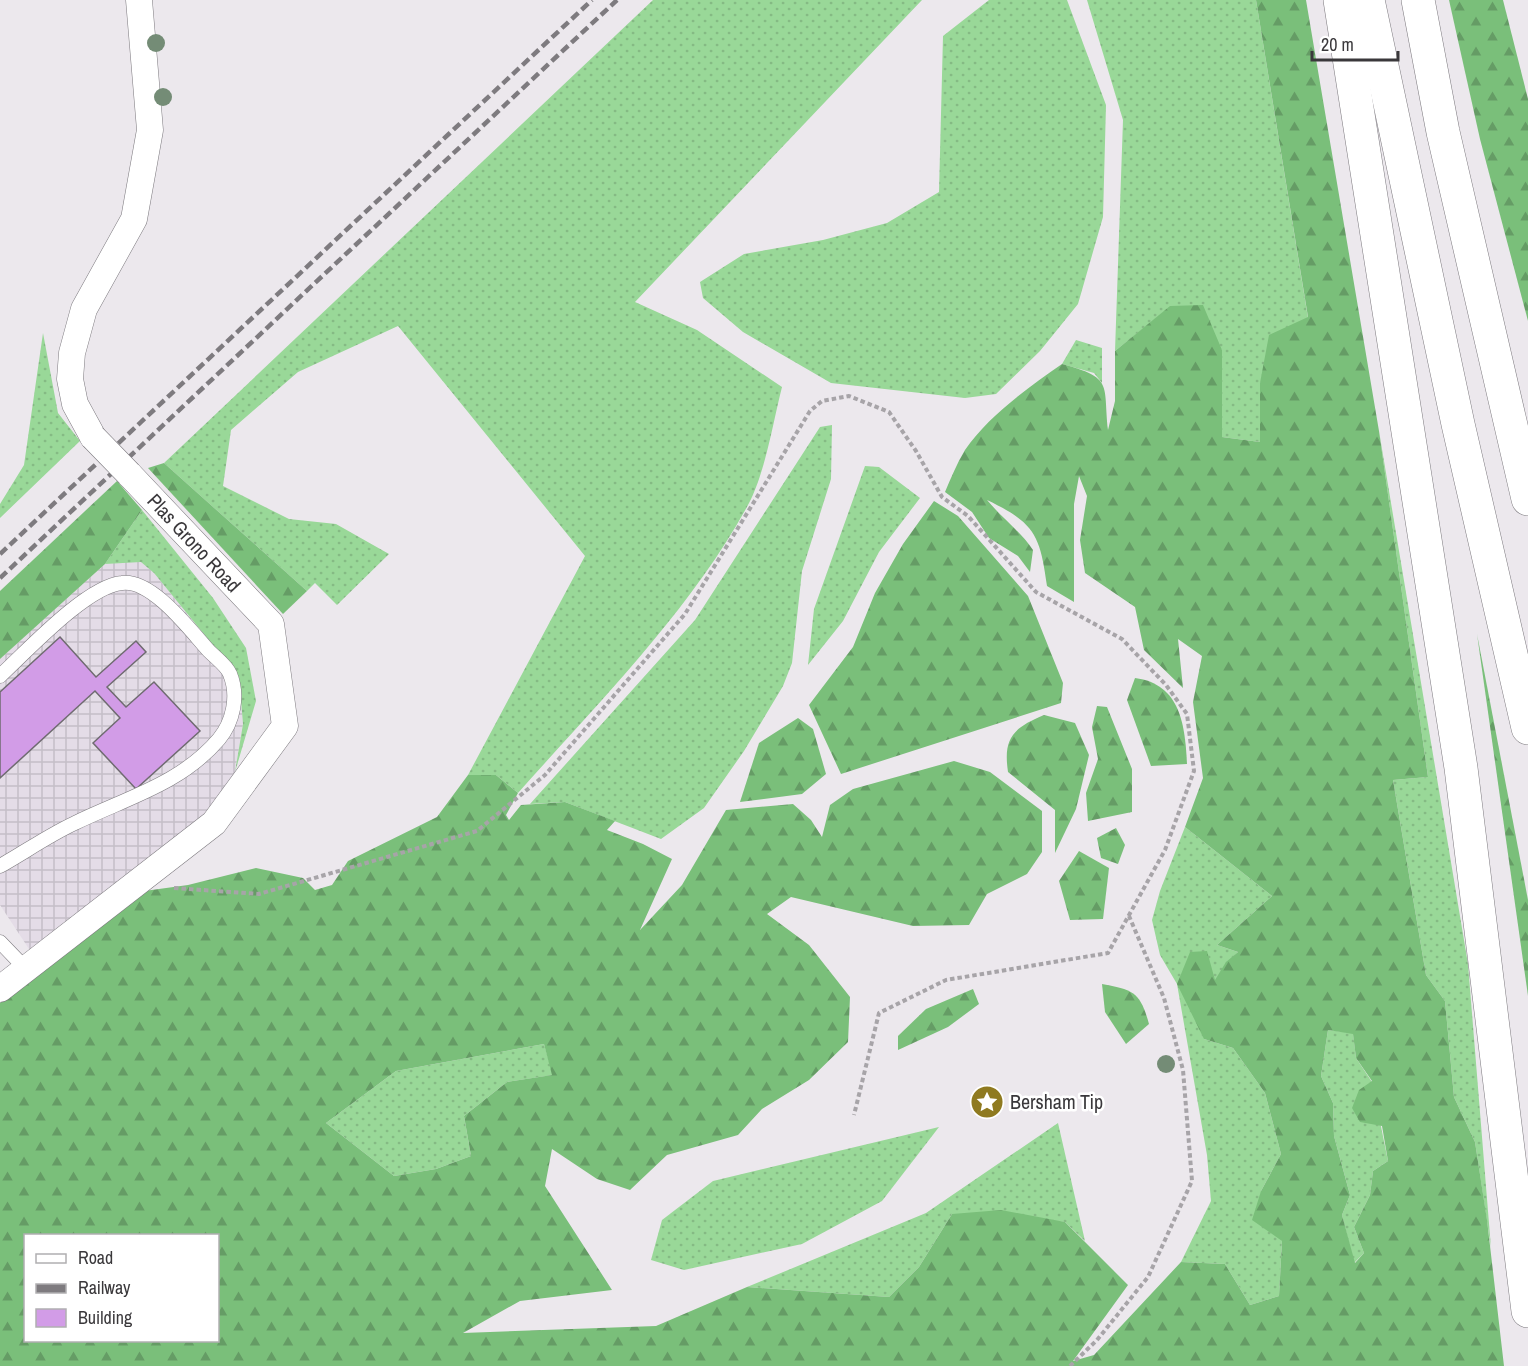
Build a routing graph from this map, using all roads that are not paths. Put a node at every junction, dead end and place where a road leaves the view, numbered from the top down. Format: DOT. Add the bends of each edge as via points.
graph roads {
  1 [pos="139,0"];
  2 [pos="1340,0"];
  3 [pos="1368,0"];
  4 [pos="1418,0"];
  5 [pos="1443,132"];
  6 [pos="1528,405"];
  7 [pos="1528,499"];
  8 [pos="0,676"];
  9 [pos="1528,728"];
  10 [pos="0,866"];
  11 [pos="0,942"];
  12 [pos="25,968"];
  13 [pos="0,989"];
  14 [pos="1528,1311"];
  1 -- 12 [label="street, Plas Grono Road, bridge" via="150,130 134,219 84,309 72,353 70,379 75,404 93,437 271,624 285,726 214,823"];
  2 -- 14 [label="highway" via="1461,768"];
  3 -- 9 [label="highway" via="1458,424"];
  4 -- 5 [label="highway"];
  5 -- 6 [label="highway"];
  5 -- 7 [label="highway"];
  8 -- 10 [label="lane" via="71,610 104,588 122,582 137,585 166,605 230,673 234,707 220,738 200,759 160,786 75,823"];
  11 -- 12 [label="lane"];
  12 -- 13 [label="street, Plas Grono Road"];
}
